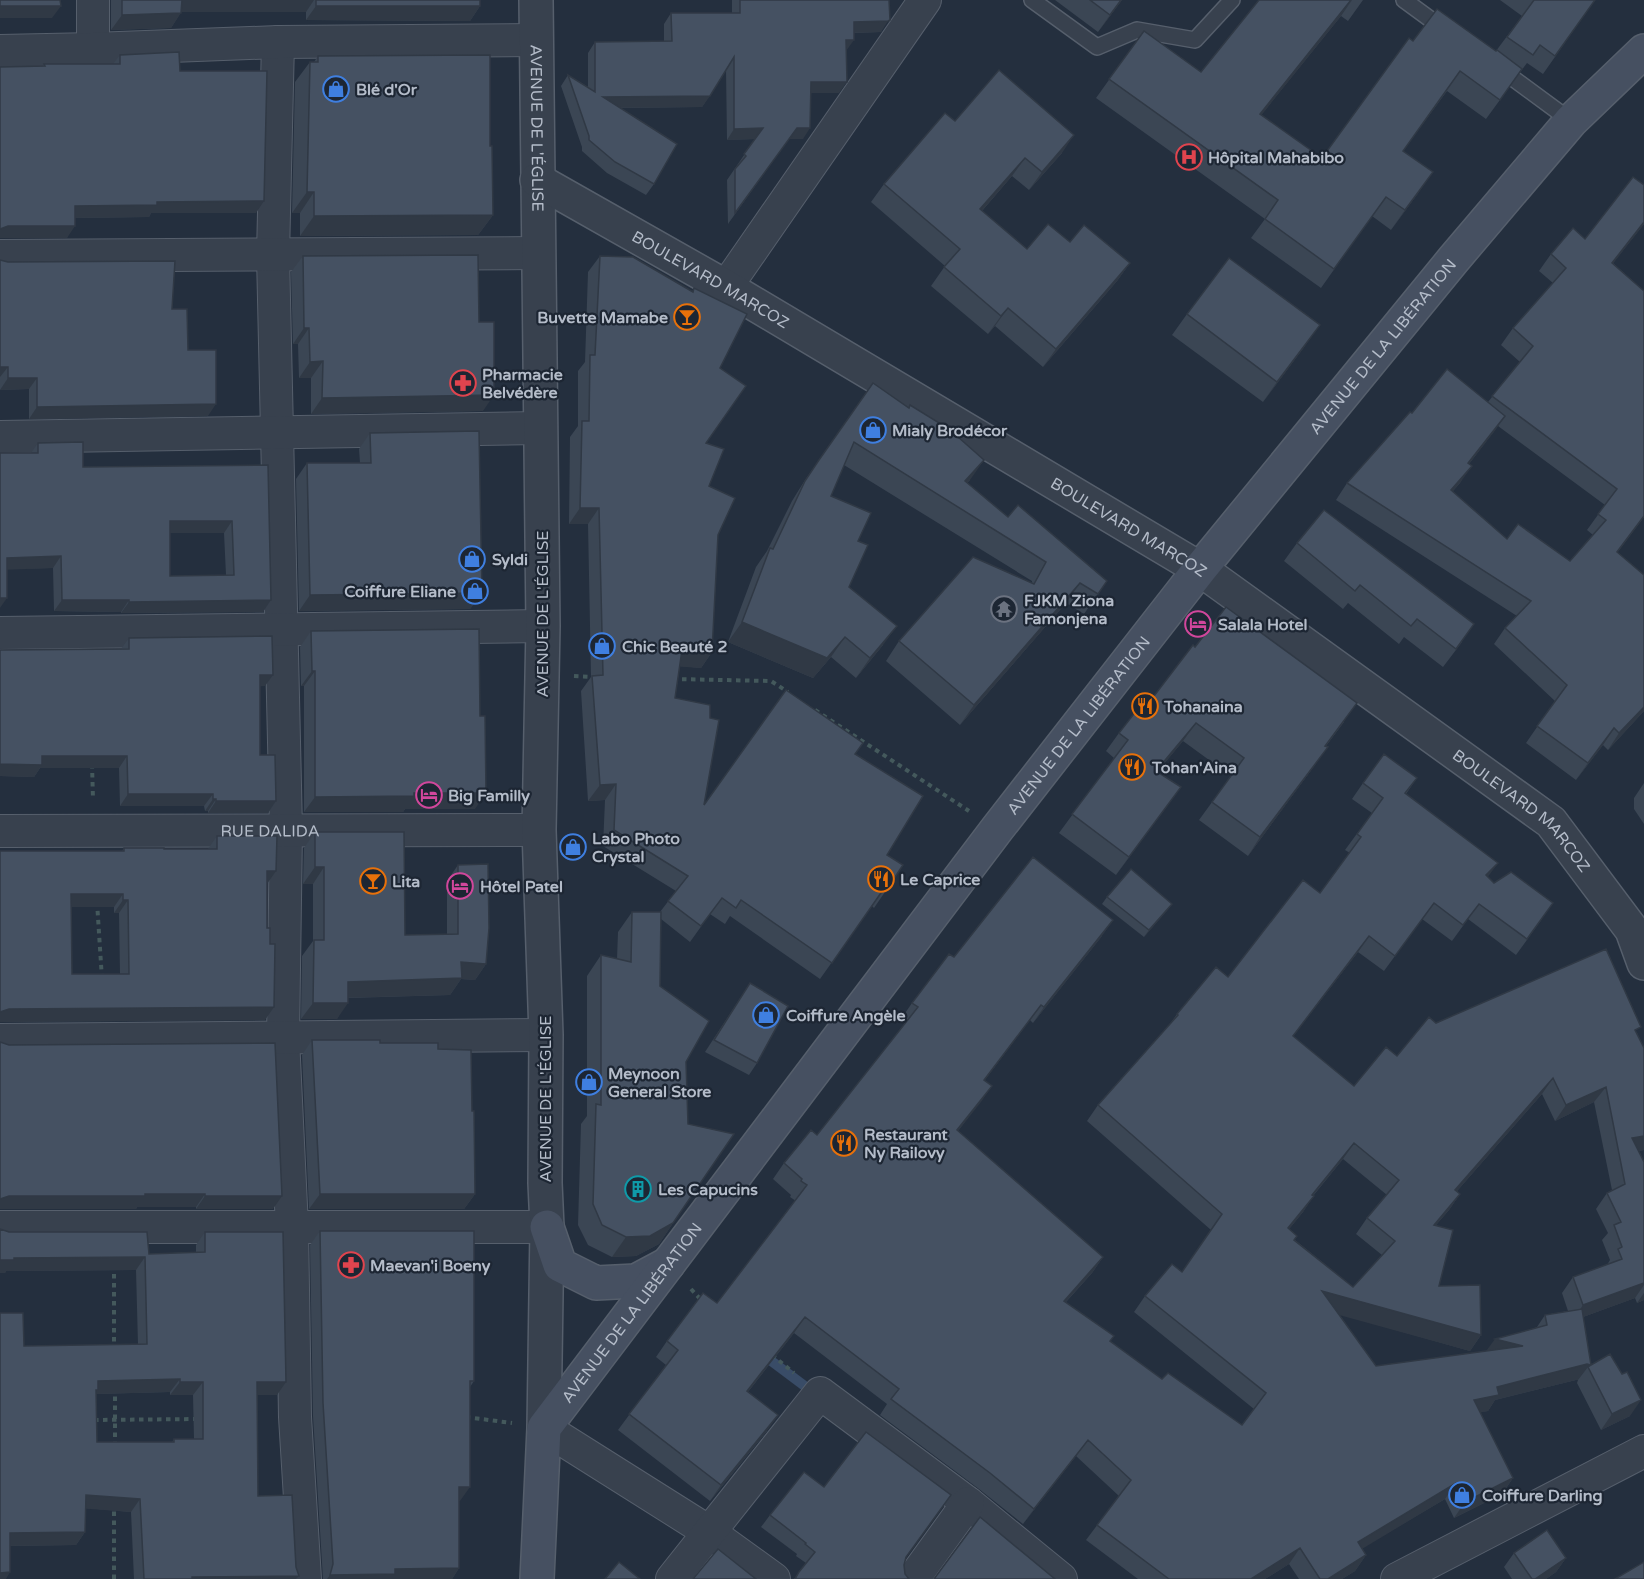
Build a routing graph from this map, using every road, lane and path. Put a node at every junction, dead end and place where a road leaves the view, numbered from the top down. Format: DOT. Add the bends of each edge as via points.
graph roads {
  1 [pos="93,0"];
  2 [pos="536,0"];
  3 [pos="925,0"];
  4 [pos="1032,0"];
  5 [pos="1232,0"];
  6 [pos="1404,0"];
  7 [pos="536,39"];
  8 [pos="1460,41"];
  9 [pos="278,42"];
  10 [pos="93,49"];
  11 [pos="0,51"];
  12 [pos="1644,51"];
  13 [pos="1488,61"];
  14 [pos="1571,121"];
  15 [pos="537,180"];
  16 [pos="538,253"];
  17 [pos="273,255"];
  18 [pos="0,256"];
  19 [pos="726,287"];
  20 [pos="540,428"];
  21 [pos="276,432"];
  22 [pos="0,437"];
  23 [pos="1200,569"];
  24 [pos="543,626"];
  25 [pos="282,629"];
  26 [pos="0,633"];
  27 [pos="543,675"];
  28 [pos="600,677"];
  29 [pos="668,678"];
  30 [pos="791,694"];
  31 [pos="810,707"];
  32 [pos="286,830"];
  33 [pos="539,830"];
  34 [pos="997,830"];
  35 [pos="0,831"];
  36 [pos="1644,963"];
  37 [pos="546,1035"];
  38 [pos="283,1038"];
  39 [pos="0,1040"];
  40 [pos="0,1227"];
  41 [pos="292,1227"];
  42 [pos="547,1227"];
  43 [pos="669,1263"];
  44 [pos="695,1294"];
  45 [pos="704,1302"];
  46 [pos="766,1351"];
  47 [pos="820,1393"];
  48 [pos="544,1428"];
  49 [pos="1644,1451"];
  50 [pos="969,1503"];
  51 [pos="709,1532"];
  52 [pos="305,1579"];
  53 [pos="537,1579"];
  54 [pos="672,1579"];
  55 [pos="774,1579"];
  56 [pos="913,1579"];
  57 [pos="1061,1579"];
  58 [pos="1397,1579"];
  1 -- 10 [label="street"];
  2 -- 7 [label="street, AVENUE DE L'ÉGLISE"];
  3 -- 19 [label="street"];
  4 -- 5 [label="lane" via="1097,47 1137,30 1195,40"];
  6 -- 8 [label="lane"];
  7 -- 9 [label="street"];
  7 -- 15 [label="street, AVENUE DE L'ÉGLISE"];
  9 -- 10 [label="street"];
  9 -- 17 [label="street"];
  10 -- 11 [label="street"];
  12 -- 14 [label="main road, AVENUE DE LA LIBÉRATION"];
  13 -- 14 [label="lane"];
  14 -- 23 [label="main road, AVENUE DE LA LIBÉRATION"];
  15 -- 16 [label="street, AVENUE DE L'ÉGLISE"];
  15 -- 19 [label="street, BOULEVARD MARCOZ"];
  16 -- 17 [label="street"];
  16 -- 20 [label="street, AVENUE DE L'ÉGLISE"];
  17 -- 18 [label="street"];
  17 -- 21 [label="street"];
  19 -- 23 [label="street, BOULEVARD MARCOZ"];
  20 -- 21 [label="street"];
  20 -- 24 [label="street, AVENUE DE L'ÉGLISE"];
  21 -- 22 [label="street"];
  21 -- 25 [label="street"];
  23 -- 34 [label="main road, AVENUE DE LA LIBÉRATION"];
  23 -- 36 [label="street, BOULEVARD MARCOZ" via="1551,822 1632,930"];
  24 -- 25 [label="street"];
  24 -- 27 [label="street, AVENUE DE L'ÉGLISE"];
  25 -- 26 [label="street"];
  25 -- 32 [label="street"];
  27 -- 28 [label="path"];
  27 -- 33 [label="street, AVENUE DE L'ÉGLISE"];
  29 -- 30 [label="path" via="771,681"];
  31 -- 34 [label="path"];
  32 -- 33 [label="street, RUE DALIDA"];
  32 -- 35 [label="street, RUE DALIDA"];
  32 -- 38 [label="street"];
  33 -- 37 [label="street, AVENUE DE L'ÉGLISE"];
  34 -- 43 [label="main road, AVENUE DE LA LIBÉRATION"];
  37 -- 38 [label="street"];
  37 -- 42 [label="street, AVENUE DE L'ÉGLISE"];
  38 -- 39 [label="street"];
  38 -- 41 [label="street"];
  40 -- 41 [label="street"];
  41 -- 42 [label="street"];
  41 -- 52 [label="street" via="295,1417"];
  42 -- 43 [label="main road" via="560,1265 596,1283 636,1281"];
  42 -- 48 [label="street, AVENUE DE L'ÉGLISE"];
  43 -- 48 [label="main road, AVENUE DE LA LIBÉRATION"];
  44 -- 45 [label="path"];
  46 -- 47 [label="path"];
  47 -- 50 [label="street"];
  47 -- 51 [label="street"];
  48 -- 51 [label="street"];
  48 -- 53 [label="main road"];
  49 -- 58 [label="street"];
  50 -- 56 [label="street"];
  50 -- 57 [label="street"];
  51 -- 54 [label="street"];
  51 -- 55 [label="street"];
}
